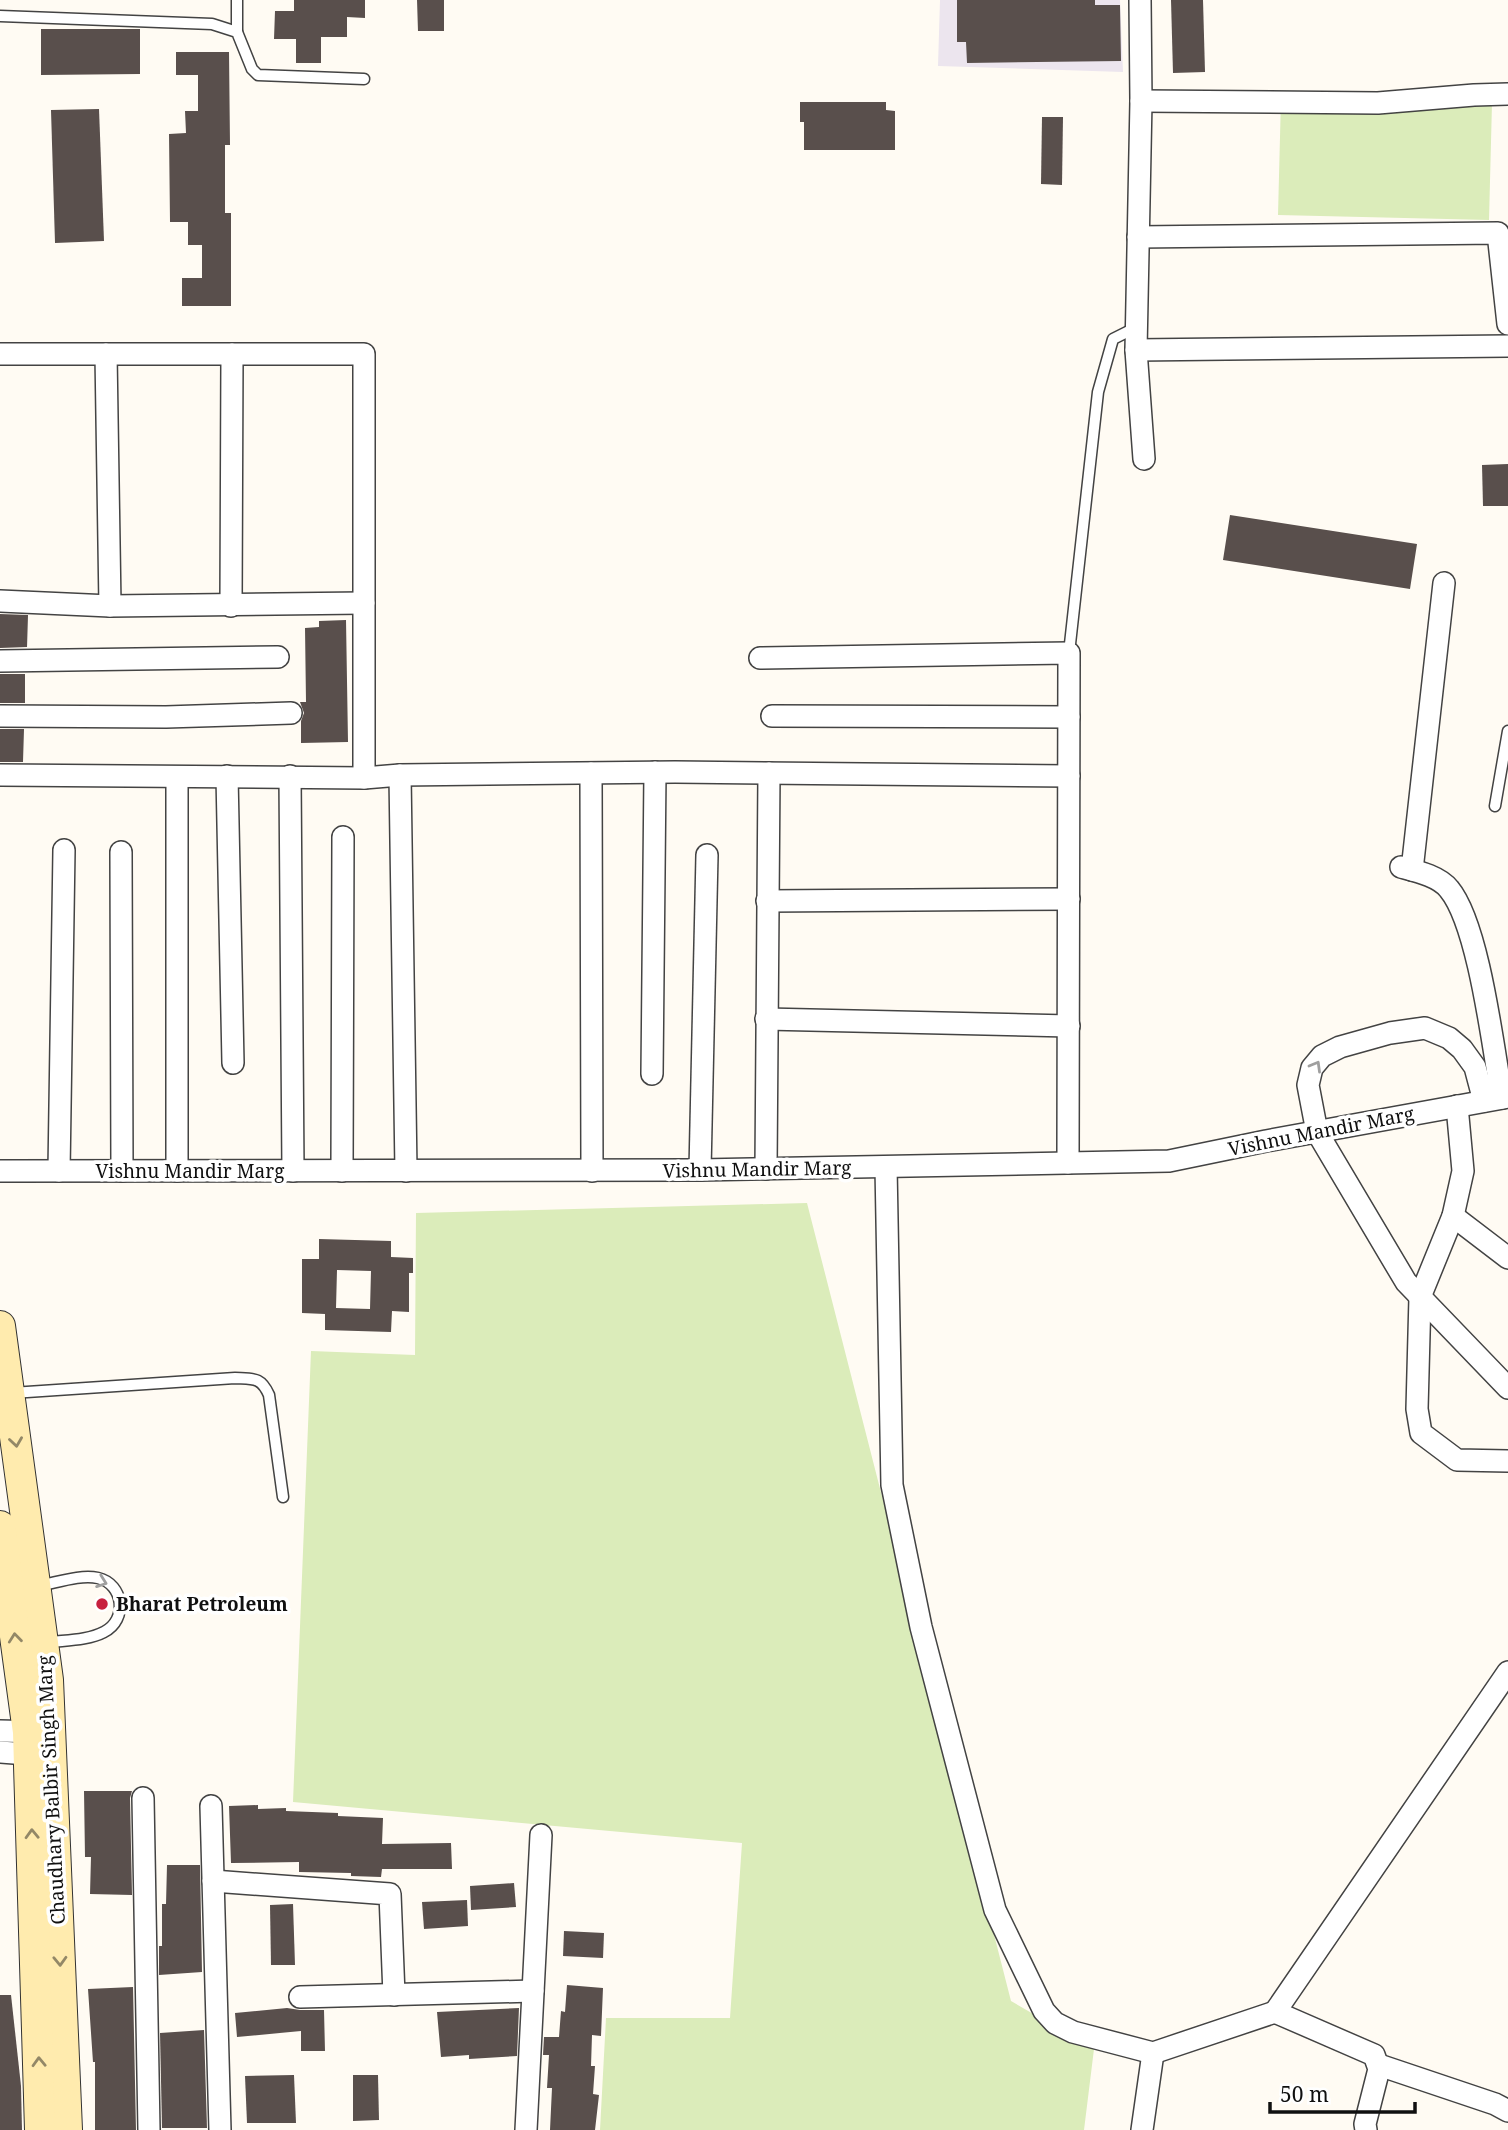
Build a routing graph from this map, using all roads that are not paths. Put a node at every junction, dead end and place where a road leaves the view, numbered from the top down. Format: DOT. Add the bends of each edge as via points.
graph roads {
  1 [pos="237,0"];
  2 [pos="1140,0"];
  3 [pos="0,16"];
  4 [pos="237,32"];
  5 [pos="364,79"];
  6 [pos="1508,94"];
  7 [pos="1141,101"];
  8 [pos="1139,237"];
  9 [pos="1508,324"];
  10 [pos="1137,327"];
  11 [pos="1508,346"];
  12 [pos="1136,350"];
  13 [pos="0,354"];
  14 [pos="106,354"];
  15 [pos="232,354"];
  16 [pos="1144,459"];
  17 [pos="1444,583"];
  18 [pos="0,601"];
  19 [pos="363,603"];
  20 [pos="110,606"];
  21 [pos="230,606"];
  22 [pos="1069,653"];
  23 [pos="278,657"];
  24 [pos="760,658"];
  25 [pos="0,661"];
  26 [pos="292,713"];
  27 [pos="0,716"];
  28 [pos="772,716"];
  29 [pos="1069,717"];
  30 [pos="1508,731"];
  31 [pos="591,772"];
  32 [pos="655,772"];
  33 [pos="769,773"];
  34 [pos="0,775"];
  35 [pos="401,775"];
  36 [pos="227,776"];
  37 [pos="290,776"];
  38 [pos="1069,776"];
  39 [pos="177,777"];
  40 [pos="364,778"];
  41 [pos="1495,806"];
  42 [pos="342,837"];
  43 [pos="64,850"];
  44 [pos="121,852"];
  45 [pos="707,855"];
  46 [pos="1069,899"];
  47 [pos="767,901"];
  48 [pos="766,1019"];
  49 [pos="1069,1026"];
  50 [pos="233,1063"];
  51 [pos="652,1074"];
  52 [pos="1498,1098"];
  53 [pos="1457,1106"];
  54 [pos="1317,1132"];
  55 [pos="1068,1163"];
  56 [pos="886,1167"];
  57 [pos="765,1169"];
  58 [pos="699,1170"];
  59 [pos="0,1171"];
  60 [pos="58,1171"];
  61 [pos="122,1171"];
  62 [pos="177,1171"];
  63 [pos="293,1171"];
  64 [pos="342,1171"];
  65 [pos="406,1171"];
  66 [pos="592,1171"];
  67 [pos="1452,1216"];
  68 [pos="1508,1258"];
  69 [pos="1420,1297"];
  70 [pos="0,1326"];
  71 [pos="1508,1388"];
  72 [pos="9,1393"];
  73 [pos="1508,1461"];
  74 [pos="283,1497"];
  75 [pos="0,1526"];
  76 [pos="35,1586"];
  77 [pos="43,1643"];
  78 [pos="1508,1672"];
  79 [pos="10,1692"];
  80 [pos="27,1743"];
  81 [pos="143,1798"];
  82 [pos="211,1806"];
  83 [pos="541,1836"];
  84 [pos="213,1881"];
  85 [pos="533,1991"];
  86 [pos="394,1995"];
  87 [pos="300,1997"];
  88 [pos="1275,2012"];
  89 [pos="1153,2053"];
  90 [pos="1379,2065"];
  91 [pos="1508,2110"];
  92 [pos="1363,2128"];
  93 [pos="40,2130"];
  94 [pos="67,2130"];
  95 [pos="149,2130"];
  96 [pos="220,2130"];
  97 [pos="526,2130"];
  98 [pos="1142,2130"];
  1 -- 4 [label="lane"];
  2 -- 7 [label="street"];
  3 -- 4 [label="lane" via="212,24"];
  4 -- 5 [label="lane" via="258,75"];
  6 -- 7 [label="street" via="1378,103"];
  7 -- 8 [label="street"];
  8 -- 9 [label="street" via="1498,233"];
  8 -- 10 [label="street"];
  10 -- 12 [label="street"];
  10 -- 22 [label="lane" via="1113,339 1098,392"];
  11 -- 12 [label="street"];
  12 -- 16 [label="street"];
  13 -- 14 [label="street"];
  14 -- 15 [label="street"];
  14 -- 20 [label="street"];
  15 -- 19 [label="street" via="364,354"];
  15 -- 21 [label="street"];
  17 -- 52 [label="street" via="1406,868 1448,887 1460,906 1477,960"];
  18 -- 20 [label="street"];
  19 -- 21 [label="street"];
  19 -- 40 [label="street"];
  20 -- 21 [label="street"];
  22 -- 24 [label="street"];
  22 -- 29 [label="street"];
  23 -- 25 [label="street"];
  26 -- 27 [label="street"];
  28 -- 29 [label="street"];
  29 -- 38 [label="street"];
  30 -- 41 [label="lane"];
  31 -- 32 [label="street"];
  31 -- 35 [label="street"];
  31 -- 66 [label="street"];
  32 -- 33 [label="street"];
  32 -- 51 [label="street"];
  33 -- 38 [label="street"];
  33 -- 47 [label="street"];
  34 -- 39 [label="street"];
  35 -- 40 [label="street"];
  35 -- 65 [label="street"];
  36 -- 37 [label="street"];
  36 -- 39 [label="street"];
  36 -- 50 [label="street"];
  37 -- 40 [label="street"];
  37 -- 63 [label="street"];
  38 -- 46 [label="street"];
  39 -- 62 [label="street"];
  42 -- 64 [label="street"];
  43 -- 60 [label="street"];
  44 -- 61 [label="street"];
  45 -- 58 [label="street"];
  46 -- 47 [label="street"];
  46 -- 49 [label="street"];
  47 -- 48 [label="street"];
  48 -- 49 [label="street"];
  48 -- 57 [label="street"];
  49 -- 55 [label="street"];
  52 -- 53 [label="street, Vishnu Mandir Marg"];
  54 -- 52 [label="street, one-way" via="1308,1085 1312,1068 1322,1056 1402,1031 1424,1028 1449,1038"];
  53 -- 54 [label="street, Vishnu Mandir Marg"];
  53 -- 67 [label="street" via="1463,1171"];
  54 -- 55 [label="street, Vishnu Mandir Marg" via="1169,1161"];
  54 -- 69 [label="street" via="1406,1282"];
  55 -- 56 [label="street, Vishnu Mandir Marg"];
  56 -- 57 [label="street, Vishnu Mandir Marg"];
  56 -- 89 [label="street" via="892,1485 921,1627 995,1910 1044,2011 1055,2023"];
  57 -- 58 [label="street, Vishnu Mandir Marg"];
  58 -- 66 [label="street, Vishnu Mandir Marg"];
  59 -- 60 [label="street, Vishnu Mandir Marg"];
  60 -- 61 [label="street, Vishnu Mandir Marg"];
  61 -- 62 [label="street, Vishnu Mandir Marg"];
  62 -- 63 [label="street, Vishnu Mandir Marg"];
  63 -- 64 [label="street, Vishnu Mandir Marg"];
  64 -- 65 [label="street, Vishnu Mandir Marg"];
  65 -- 66 [label="street, Vishnu Mandir Marg"];
  67 -- 68 [label="street"];
  67 -- 69 [label="street"];
  69 -- 71 [label="street"];
  69 -- 73 [label="street" via="1417,1409 1421,1433 1457,1460"];
  70 -- 72 [label="street, Chaudhary Balbir Singh Marg"];
  72 -- 74 [label="lane" via="256,1379 269,1395"];
  72 -- 76 [label="street, Chaudhary Balbir Singh Marg, one-way"];
  79 -- 75 [label="street, Chaudhary Balbir Singh Marg, one-way"];
  76 -- 77 [label="street, Chaudhary Balbir Singh Marg"];
  76 -- 77 [label="lane, one-way" via="94,1577 115,1588 121,1608 105,1632"];
  77 -- 80 [label="street, Chaudhary Balbir Singh Marg" via="48,1680"];
  78 -- 88 [label="street"];
  79 -- 80 [label="street, Chaudhary Balbir Singh Marg"];
  93 -- 80 [label="street, Chaudhary Balbir Singh Marg, one-way"];
  80 -- 94 [label="street, Chaudhary Balbir Singh Marg, one-way"];
  81 -- 95 [label="street"];
  82 -- 84 [label="street"];
  83 -- 85 [label="street"];
  84 -- 86 [label="street" via="390,1894"];
  84 -- 96 [label="street"];
  85 -- 86 [label="street"];
  85 -- 97 [label="street"];
  86 -- 87 [label="street"];
  88 -- 89 [label="street"];
  88 -- 90 [label="street" via="1374,2055"];
  89 -- 98 [label="street"];
  90 -- 91 [label="street"];
  90 -- 92 [label="street"];
}
